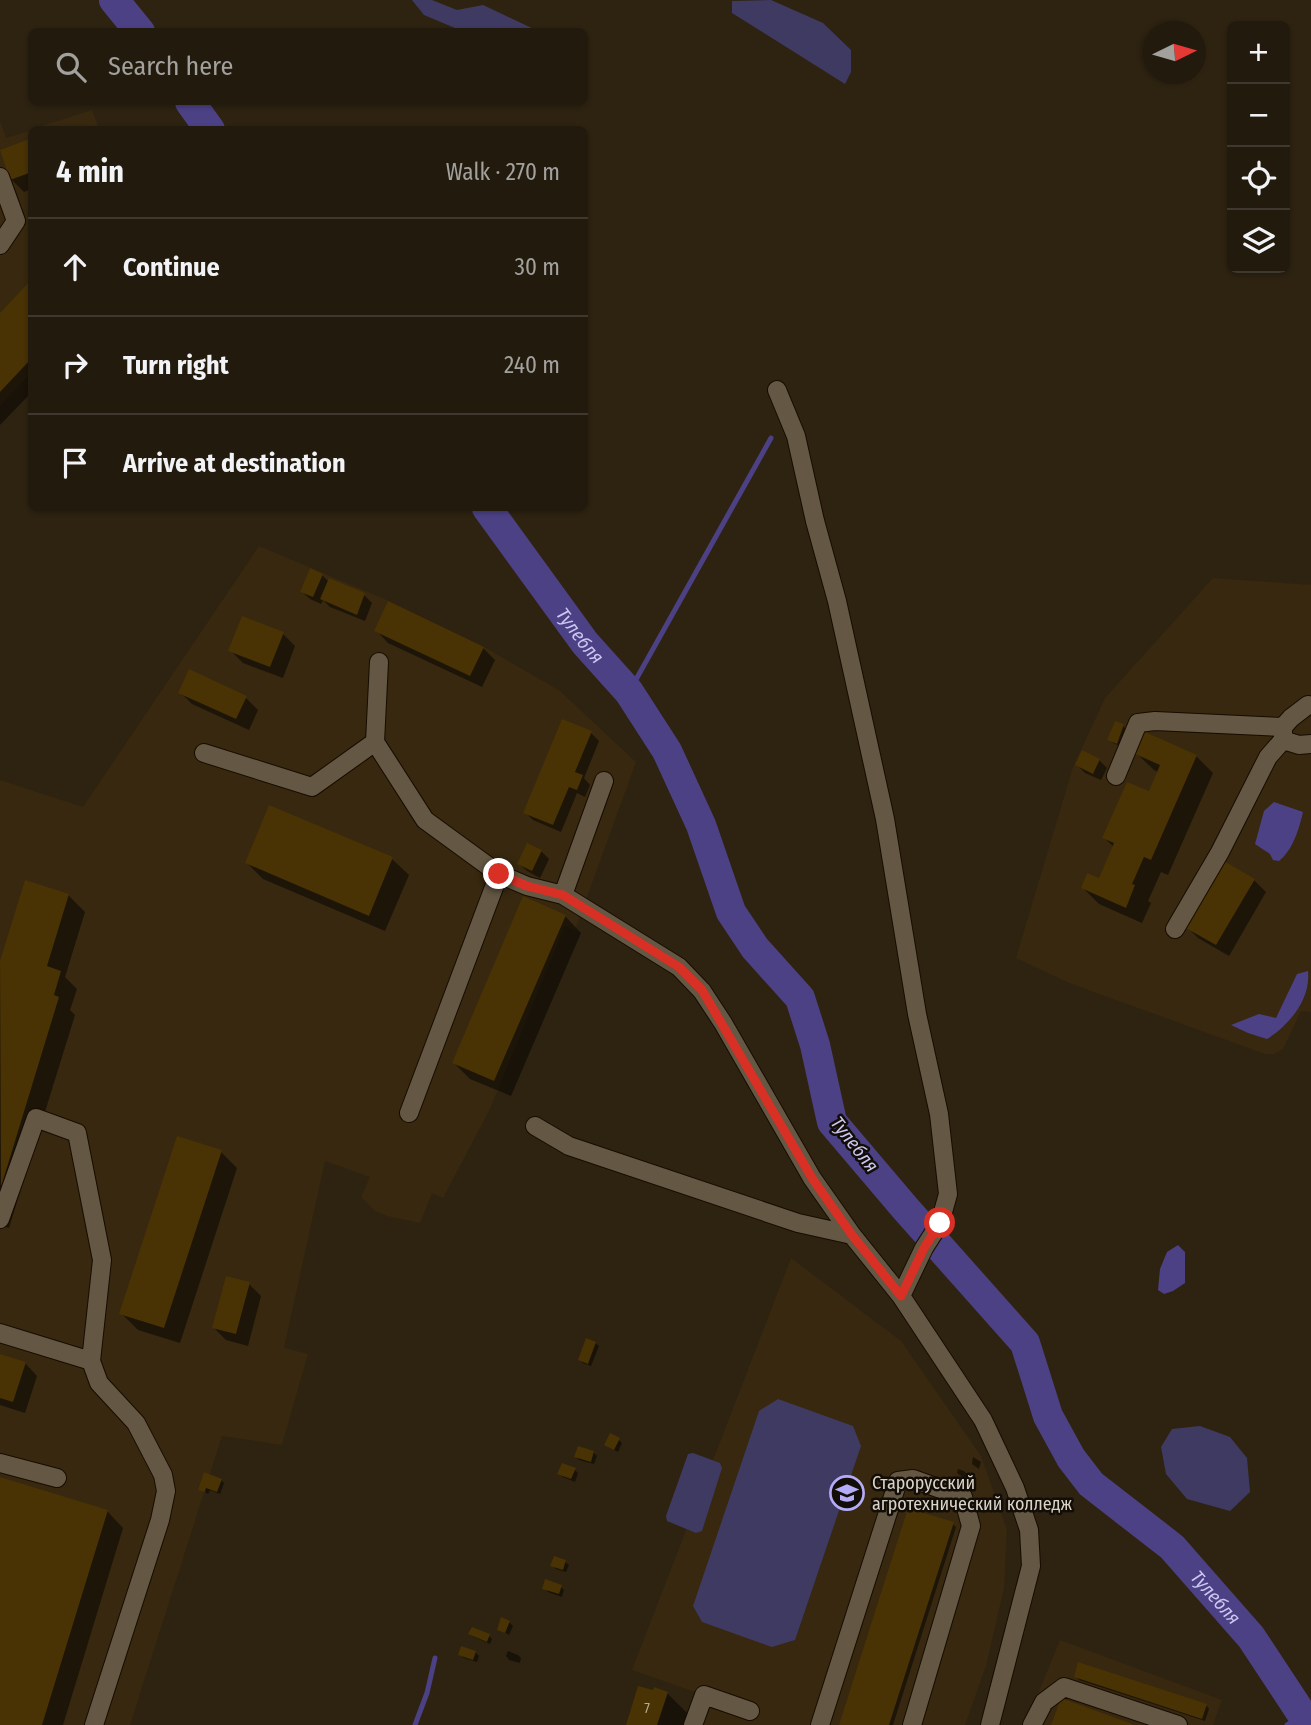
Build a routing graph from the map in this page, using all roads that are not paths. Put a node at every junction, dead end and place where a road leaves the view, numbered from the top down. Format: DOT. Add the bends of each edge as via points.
graph roads {
  1 [pos="0,177"];
  2 [pos="24,218"];
  3 [pos="0,245"];
  4 [pos="777,390"];
  5 [pos="379,662"];
  6 [pos="1310,707"];
  7 [pos="1283,733"];
  8 [pos="374,742"];
  9 [pos="1311,744"];
  10 [pos="204,753"];
  11 [pos="1116,776"];
  12 [pos="604,781"];
  13 [pos="499,874"];
  14 [pos="563,895"];
  15 [pos="1175,929"];
  16 [pos="409,1113"];
  17 [pos="535,1126"];
  18 [pos="0,1219"];
  19 [pos="852,1235"];
  20 [pos="901,1296"];
  21 [pos="0,1333"];
  22 [pos="91,1361"];
  23 [pos="0,1463"];
  24 [pos="57,1478"];
  25 [pos="750,1711"];
  26 [pos="997,1724"];
  27 [pos="94,1725"];
  28 [pos="693,1725"];
  29 [pos="820,1725"];
  30 [pos="912,1725"];
  31 [pos="1032,1725"];
  32 [pos="1178,1725"];
  1 -- 2 [label="street"];
  2 -- 3 [label="street"];
  4 -- 20 [label="street" via="796,436 885,819 917,1014 939,1114 948,1194 940,1223"];
  5 -- 8 [label="street"];
  6 -- 7 [label="street" via="1291,718"];
  7 -- 9 [label="street" via="1299,745"];
  7 -- 11 [label="street" via="1138,723"];
  7 -- 15 [label="street"];
  8 -- 10 [label="street" via="312,787"];
  8 -- 13 [label="street" via="425,820"];
  12 -- 14 [label="street"];
  13 -- 14 [label="street"];
  13 -- 16 [label="street"];
  14 -- 19 [label="street" via="679,967 702,990 812,1178"];
  17 -- 19 [label="street" via="569,1146 798,1223"];
  18 -- 22 [label="street" via="36,1118 77,1133 102,1260"];
  19 -- 20 [label="street"];
  20 -- 26 [label="street" via="983,1420 1029,1530 1031,1566"];
  21 -- 22 [label="street"];
  22 -- 27 [label="street" via="99,1383 136,1423 163,1475 166,1491"];
  23 -- 24 [label="street"];
  25 -- 28 [label="street" via="704,1695"];
  29 -- 30 [label="street" via="898,1480 913,1479 963,1497 971,1526"];
  31 -- 32 [label="street" via="1044,1702 1064,1686"];
}
